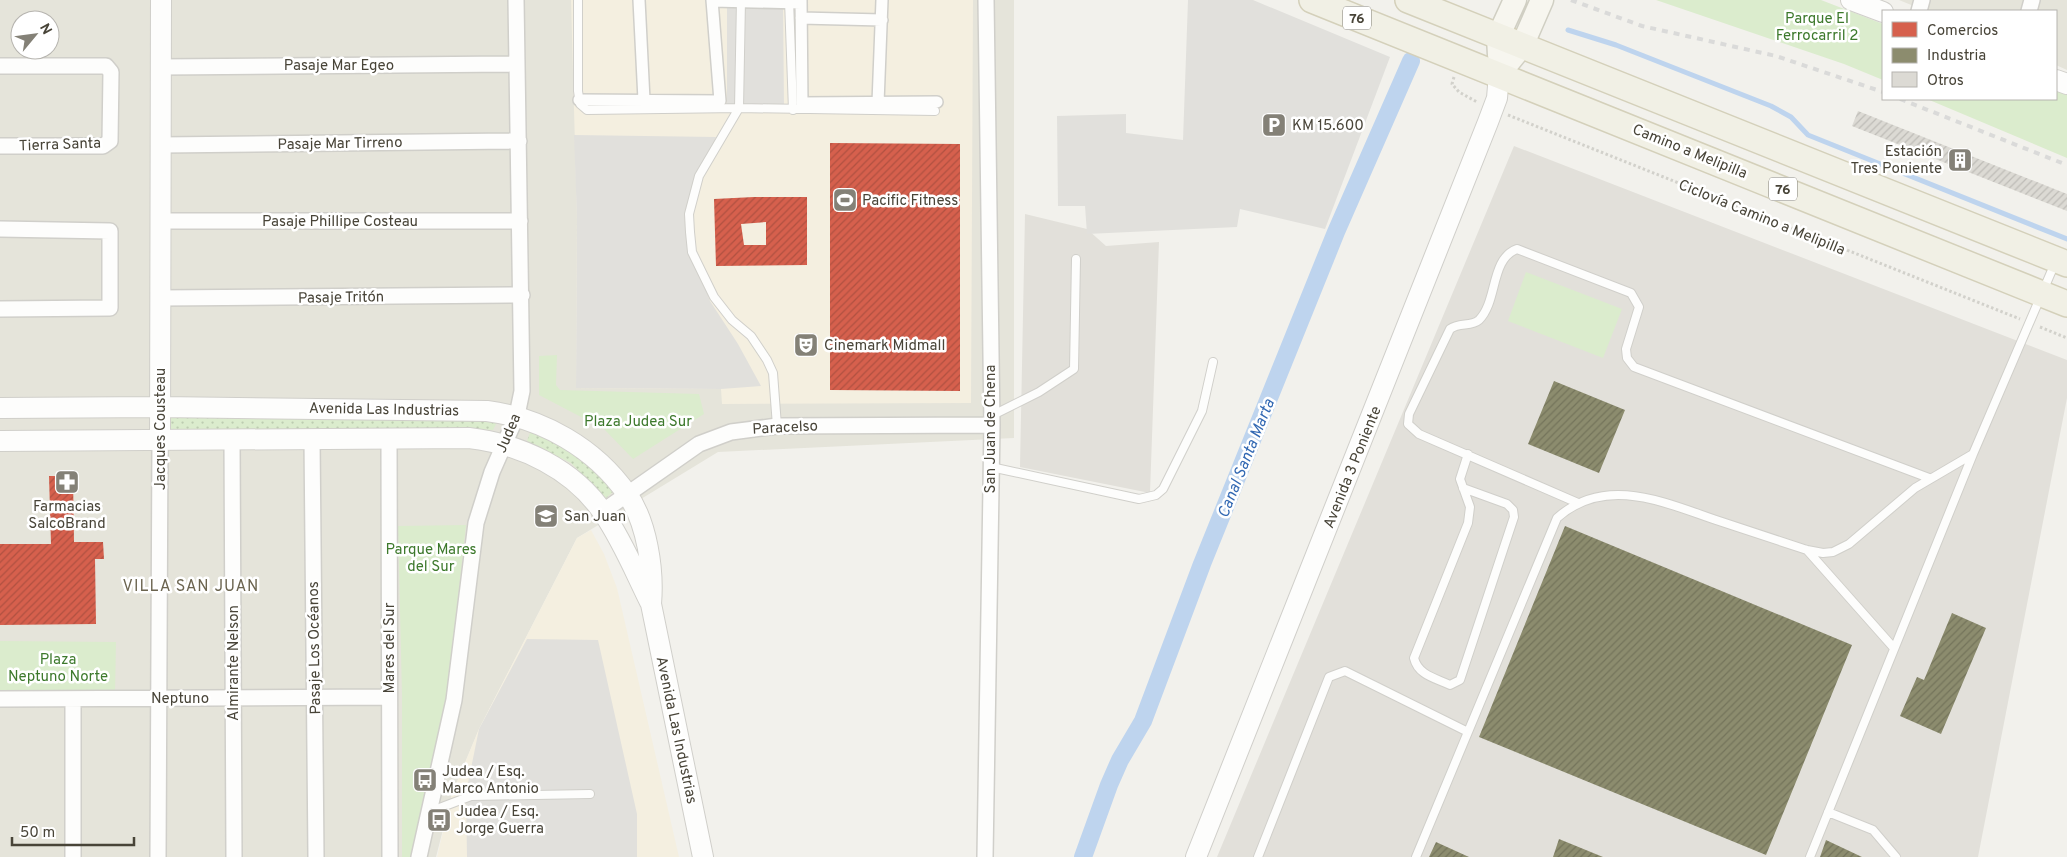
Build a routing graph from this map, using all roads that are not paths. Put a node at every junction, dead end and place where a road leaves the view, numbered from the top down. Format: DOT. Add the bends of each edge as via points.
graph roads {
  1 [pos="161,0"];
  2 [pos="516,0"];
  3 [pos="578,0"];
  4 [pos="639,0"];
  5 [pos="741,0"];
  6 [pos="882,0"];
  7 [pos="986,0"];
  8 [pos="1312,0"];
  9 [pos="1515,0"];
  10 [pos="1542,0"];
  11 [pos="1852,0"];
  12 [pos="712,1"];
  13 [pos="788,1"];
  14 [pos="801,2"];
  15 [pos="1412,2"];
  16 [pos="1882,12"];
  17 [pos="801,18"];
  18 [pos="882,20"];
  19 [pos="1498,36"];
  20 [pos="1522,46"];
  21 [pos="518,64"];
  22 [pos="0,66"];
  23 [pos="161,67"];
  24 [pos="1499,74"];
  25 [pos="579,100"];
  26 [pos="644,100"];
  27 [pos="878,103"];
  28 [pos="936,106"];
  29 [pos="739,108"];
  30 [pos="793,110"];
  31 [pos="519,141"];
  32 [pos="161,145"];
  33 [pos="0,146"];
  34 [pos="520,220"];
  35 [pos="161,221"];
  36 [pos="0,229"];
  37 [pos="1076,259"];
  38 [pos="2062,262"];
  39 [pos="2043,294"];
  40 [pos="522,295"];
  41 [pos="161,298"];
  42 [pos="2067,304"];
  43 [pos="0,309"];
  44 [pos="1213,362"];
  45 [pos="160,407"];
  46 [pos="0,408"];
  47 [pos="517,415"];
  48 [pos="991,421"];
  49 [pos="777,426"];
  50 [pos="388,438"];
  51 [pos="312,439"];
  52 [pos="160,440"];
  53 [pos="232,440"];
  54 [pos="0,441"];
  55 [pos="503,443"];
  56 [pos="1468,454"];
  57 [pos="1973,454"];
  58 [pos="991,467"];
  59 [pos="1929,478"];
  60 [pos="1464,488"];
  61 [pos="628,494"];
  62 [pos="1578,503"];
  63 [pos="602,512"];
  64 [pos="1807,550"];
  65 [pos="651,604"];
  66 [pos="1894,647"];
  67 [pos="389,697"];
  68 [pos="233,698"];
  69 [pos="314,698"];
  70 [pos="0,699"];
  71 [pos="73,699"];
  72 [pos="158,699"];
  73 [pos="1468,732"];
  74 [pos="590,794"];
  75 [pos="429,812"];
  76 [pos="1828,812"];
  77 [pos="73,857"];
  78 [pos="158,857"];
  79 [pos="234,857"];
  80 [pos="316,857"];
  81 [pos="390,857"];
  82 [pos="419,857"];
  83 [pos="703,857"];
  84 [pos="985,857"];
  85 [pos="1196,857"];
  86 [pos="1258,857"];
  87 [pos="1416,857"];
  88 [pos="1810,857"];
  89 [pos="1896,857"];
  1 -- 23 [label="street, Jacques Cousteau"];
  2 -- 21 [label="street, Judea"];
  3 -- 25 [label="lane"];
  4 -- 26 [label="street"];
  5 -- 12 [label="street"];
  5 -- 13 [label="street"];
  5 -- 29 [label="lane"];
  6 -- 18 [label="street"];
  7 -- 48 [label="street, San Juan de Chena"];
  8 -- 24 [label="main road, Camino a Melipilla / 76"];
  9 -- 19 [label="main road, Avenida 3 Poniente"];
  10 -- 20 [label="main road"];
  11 -- 16 [label="street"];
  12 -- 26 [label="street" via="720,101"];
  13 -- 14 [label="street"];
  13 -- 30 [label="lane"];
  14 -- 17 [label="street"];
  15 -- 19 [label="main road, 76"];
  17 -- 18 [label="street"];
  17 -- 27 [label="street" via="802,103"];
  18 -- 27 [label="street"];
  19 -- 20 [label="main road, 76"];
  19 -- 24 [label="main road, Avenida 3 Poniente"];
  20 -- 24 [label="main road"];
  20 -- 38 [label="main road, 76"];
  21 -- 23 [label="street, Pasaje Mar Egeo"];
  21 -- 31 [label="street, Judea"];
  22 -- 33 [label="street, Tierra Santa" via="106,66 111,72 110,141 103,146"];
  23 -- 32 [label="street, Jacques Cousteau"];
  24 -- 39 [label="main road, Camino a Melipilla / 76"];
  24 -- 85 [label="street, Avenida 3 Poniente" via="1493,110"];
  25 -- 26 [label="street"];
  25 -- 29 [label="lane" via="584,109 594,112"];
  27 -- 28 [label="street"];
  28 -- 30 [label="lane"];
  29 -- 30 [label="lane"];
  29 -- 49 [label="lane" via="699,176 689,214 692,252 714,297 767,360 774,382"];
  31 -- 32 [label="street, Pasaje Mar Tirreno"];
  31 -- 34 [label="street, Judea"];
  32 -- 35 [label="street, Jacques Cousteau"];
  34 -- 35 [label="street, Pasaje Phillipe Costeau"];
  34 -- 40 [label="street, Judea"];
  35 -- 41 [label="street, Jacques Cousteau"];
  36 -- 43 [label="street" via="110,230 110,308"];
  37 -- 48 [label="lane" via="1074,369"];
  38 -- 39 [label="lane"];
  39 -- 42 [label="main road, Camino a Melipilla / 76"];
  39 -- 57 [label="lane"];
  40 -- 41 [label="street, Pasaje Tritón"];
  40 -- 47 [label="street, Judea" via="523,380"];
  41 -- 45 [label="street, Jacques Cousteau"];
  44 -- 58 [label="lane" via="1202,411 1163,489 1156,495 1139,500"];
  45 -- 46 [label="street, Avenida Las Industrias"];
  45 -- 47 [label="street, Avenida Las Industrias" via="463,410"];
  45 -- 52 [label="street, Jacques Cousteau"];
  47 -- 55 [label="street, Judea"];
  47 -- 61 [label="street, Avenida Las Industrias" via="555,432 586,452"];
  48 -- 49 [label="street, Paracelso"];
  48 -- 58 [label="street, San Juan de Chena"];
  49 -- 61 [label="street, Paracelso" via="740,430 711,438"];
  50 -- 51 [label="street, Avenida Las Industrias"];
  50 -- 55 [label="street, Avenida Las Industrias" via="469,438"];
  50 -- 67 [label="street, Mares del Sur"];
  51 -- 53 [label="street, Avenida Las Industrias"];
  51 -- 69 [label="street, Pasaje Los Océanos"];
  52 -- 53 [label="street, Avenida Las Industrias"];
  52 -- 54 [label="street, Avenida Las Industrias"];
  52 -- 72 [label="street, Jacques Cousteau"];
  53 -- 68 [label="street, Almirante Nelson"];
  55 -- 63 [label="street, Avenida Las Industrias" via="554,467 579,486"];
  55 -- 75 [label="street, Judea" via="476,524 454,700"];
  56 -- 59 [label="lane" via="1419,434 1408,424 1409,414 1450,329 1455,324 1470,324 1478,320 1505,257 1517,249 1631,293 1639,307 1626,349 1627,358 1634,367"];
  56 -- 60 [label="lane" via="1460,478"];
  56 -- 62 [label="lane"];
  57 -- 59 [label="lane"];
  57 -- 66 [label="lane"];
  58 -- 84 [label="street, San Juan de Chena"];
  59 -- 64 [label="lane" via="1849,544 1833,552"];
  60 -- 60 [label="lane" via="1470,507 1468,523 1414,658 1421,672 1450,685 1460,680 1514,517 1507,504"];
  61 -- 63 [label="street, Paracelso"];
  61 -- 65 [label="street, Avenida Las Industrias" via="652,568"];
  62 -- 64 [label="lane" via="1588,498 1618,494 1651,498"];
  62 -- 73 [label="lane" via="1557,518"];
  63 -- 65 [label="street, Avenida Las Industrias" via="620,540"];
  64 -- 66 [label="lane"];
  65 -- 83 [label="street, Avenida Las Industrias"];
  66 -- 76 [label="lane"];
  67 -- 69 [label="street, Neptuno"];
  67 -- 81 [label="street, Mares del Sur"];
  68 -- 69 [label="street, Neptuno"];
  68 -- 72 [label="street, Neptuno"];
  68 -- 79 [label="street, Almirante Nelson"];
  69 -- 80 [label="street, Pasaje Los Océanos"];
  70 -- 71 [label="street, Neptuno"];
  71 -- 72 [label="street, Neptuno"];
  71 -- 77 [label="street"];
  72 -- 78 [label="street, Jacques Cousteau"];
  73 -- 86 [label="lane" via="1345,671 1329,677"];
  73 -- 87 [label="lane"];
  74 -- 75 [label="lane" via="471,796"];
  75 -- 82 [label="street, Judea"];
  76 -- 88 [label="lane"];
  76 -- 89 [label="lane" via="1873,830"];
}
